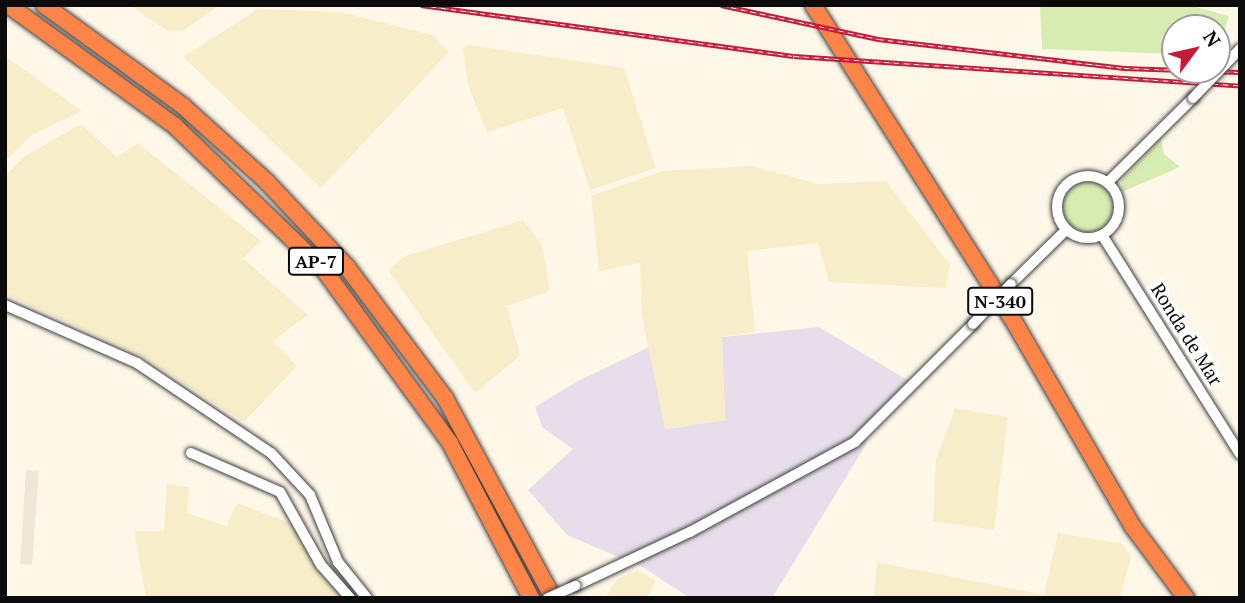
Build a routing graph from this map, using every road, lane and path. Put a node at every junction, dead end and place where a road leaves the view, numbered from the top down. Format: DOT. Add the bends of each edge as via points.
graph roads {
  1 [pos="8,5"];
  2 [pos="44,5"];
  3 [pos="813,5"];
  4 [pos="1240,49"];
  5 [pos="1108,182"];
  6 [pos="1067,229"];
  7 [pos="1102,235"];
  8 [pos="5,305"];
  9 [pos="191,453"];
  10 [pos="1240,454"];
  11 [pos="350,598"];
  12 [pos="367,598"];
  13 [pos="531,598"];
  14 [pos="550,598"];
  15 [pos="1186,598"];
  1 -- 13 [label="highway, AP-7" via="175,127 324,270 443,432"];
  2 -- 14 [label="highway, AP-7" via="183,106 346,267 445,398"];
  3 -- 15 [label="highway, N-340" via="1017,327 1133,527"];
  4 -- 5 [label="street, bridge"];
  5 -- 6 [label="street" via="1088,175 1068,182 1057,211"];
  5 -- 7 [label="street" via="1119,212"];
  6 -- 7 [label="street" via="1084,238"];
  6 -- 14 [label="street, bridge" via="855,442 691,532"];
  7 -- 10 [label="street, Ronda de Mar"];
  8 -- 12 [label="street" via="137,363 271,453 310,495 338,562"];
  9 -- 11 [label="street" via="280,492 321,565"];
}
